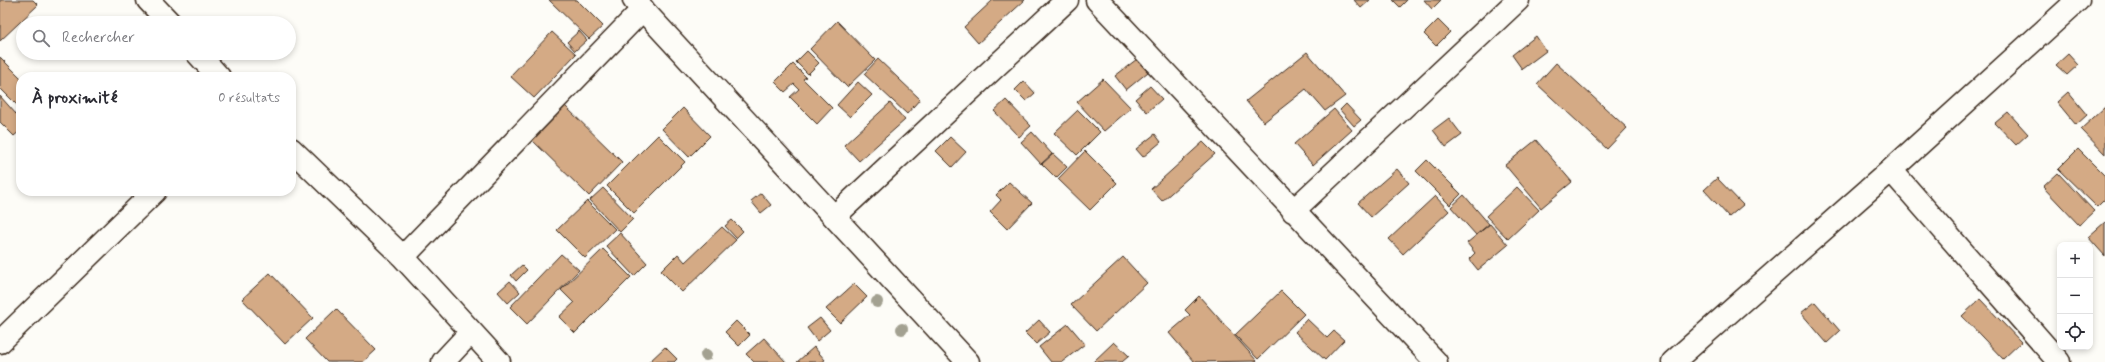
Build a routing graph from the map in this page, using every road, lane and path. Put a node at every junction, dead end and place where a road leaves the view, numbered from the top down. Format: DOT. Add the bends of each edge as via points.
graph roads {
  1 [pos="148,0"];
  2 [pos="1067,0"];
  3 [pos="1096,0"];
  4 [pos="1518,0"];
  5 [pos="2078,0"];
  6 [pos="638,5"];
  7 [pos="163,16"];
  8 [pos="203,60"];
  9 [pos="214,72"];
  10 [pos="296,154"];
  11 [pos="1891,170"];
  12 [pos="150,196"];
  13 [pos="1293,211"];
  14 [pos="835,216"];
  15 [pos="403,257"];
  16 [pos="470,333"];
  17 [pos="0,342"];
  18 [pos="442,362"];
  19 [pos="499,362"];
  20 [pos="968,362"];
  21 [pos="1436,362"];
  22 [pos="1673,362"];
  23 [pos="2059,362"];
  1 -- 7 [label="street"];
  2 -- 14 [label="street"];
  3 -- 13 [label="street"];
  4 -- 13 [label="street"];
  5 -- 11 [label="street"];
  6 -- 14 [label="street"];
  6 -- 15 [label="street"];
  8 -- 9 [label="street"];
  10 -- 15 [label="street"];
  11 -- 22 [label="street"];
  11 -- 23 [label="street"];
  12 -- 17 [label="street"];
  13 -- 21 [label="street"];
  14 -- 20 [label="street"];
  15 -- 16 [label="street"];
  16 -- 18 [label="street"];
  16 -- 19 [label="street"];
}
